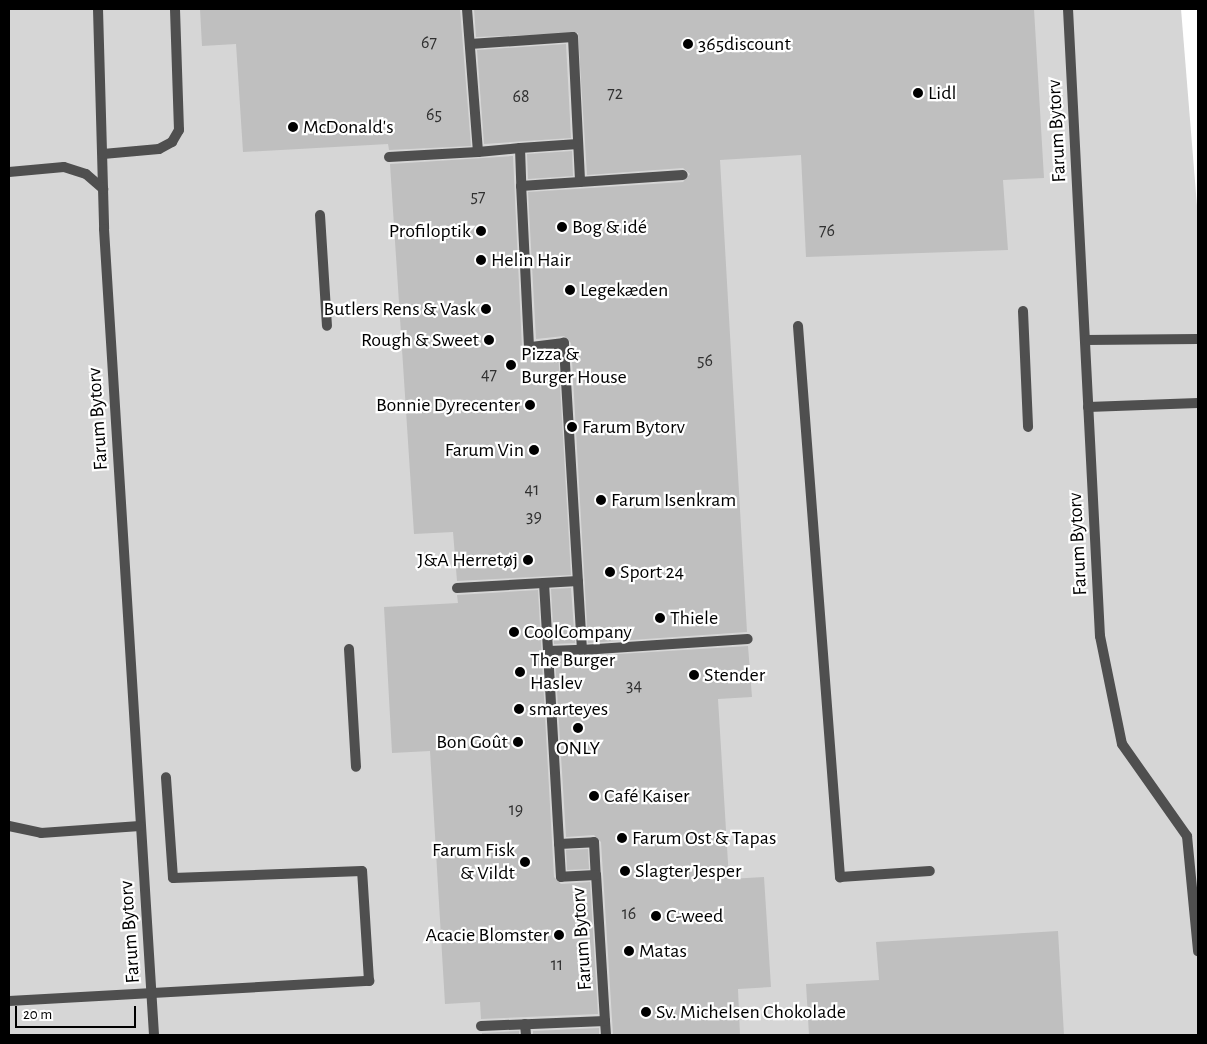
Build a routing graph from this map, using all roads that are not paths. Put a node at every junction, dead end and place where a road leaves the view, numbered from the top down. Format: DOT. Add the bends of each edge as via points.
graph roads {
  1 [pos="98,9"];
  2 [pos="175,9"];
  3 [pos="467,9"];
  4 [pos="1068,9"];
  5 [pos="470,44"];
  6 [pos="578,144"];
  7 [pos="520,148"];
  8 [pos="478,152"];
  9 [pos="103,154"];
  10 [pos="389,157"];
  11 [pos="9,172"];
  12 [pos="683,175"];
  13 [pos="580,182"];
  14 [pos="521,186"];
  15 [pos="103,189"];
  16 [pos="320,215"];
  17 [pos="1023,311"];
  18 [pos="328,326"];
  19 [pos="798,326"];
  20 [pos="1198,339"];
  21 [pos="1085,340"];
  22 [pos="1198,403"];
  23 [pos="1088,407"];
  24 [pos="1028,427"];
  25 [pos="578,581"];
  26 [pos="544,583"];
  27 [pos="457,588"];
  28 [pos="748,639"];
  29 [pos="349,649"];
  30 [pos="582,650"];
  31 [pos="548,651"];
  32 [pos="356,767"];
  33 [pos="166,777"];
  34 [pos="9,826"];
  35 [pos="140,826"];
  36 [pos="559,844"];
  37 [pos="930,871"];
  38 [pos="596,875"];
  39 [pos="1198,951"];
  40 [pos="152,993"];
  41 [pos="9,1001"];
  42 [pos="605,1021"];
  43 [pos="525,1024"];
  44 [pos="481,1026"];
  45 [pos="154,1035"];
  46 [pos="526,1035"];
  47 [pos="606,1035"];
  1 -- 9 [label="street, Farum Bytorv"];
  2 -- 9 [label="street" via="179,130 172,142 159,149"];
  3 -- 5 [label="street"];
  4 -- 21 [label="street, Farum Bytorv"];
  5 -- 6 [label="street" via="573,37"];
  5 -- 8 [label="street"];
  6 -- 7 [label="street"];
  6 -- 13 [label="street"];
  7 -- 8 [label="street"];
  7 -- 14 [label="street"];
  8 -- 10 [label="street"];
  9 -- 15 [label="street, Farum Bytorv"];
  11 -- 15 [label="street" via="64,167 86,174"];
  12 -- 13 [label="street"];
  13 -- 14 [label="street"];
  14 -- 25 [label="street" via="528,347 564,344"];
  15 -- 35 [label="street, Farum Bytorv"];
  16 -- 18 [label="street"];
  17 -- 24 [label="street"];
  19 -- 37 [label="street" via="840,877"];
  20 -- 21 [label="street"];
  21 -- 23 [label="street, Farum Bytorv"];
  22 -- 23 [label="street"];
  23 -- 39 [label="street, Farum Bytorv" via="1100,636 1122,744 1187,836"];
  25 -- 26 [label="street"];
  25 -- 30 [label="street"];
  26 -- 27 [label="street"];
  26 -- 31 [label="street, Farum Bytorv"];
  28 -- 30 [label="street"];
  29 -- 32 [label="street"];
  30 -- 31 [label="street"];
  31 -- 36 [label="street, Farum Bytorv"];
  33 -- 40 [label="street" via="173,878 362,871 368,981"];
  34 -- 35 [label="street" via="41,833"];
  35 -- 40 [label="street, Farum Bytorv"];
  36 -- 38 [label="street, Farum Bytorv" via="561,877"];
  36 -- 38 [label="street" via="594,842"];
  38 -- 42 [label="street, Farum Bytorv"];
  40 -- 41 [label="street"];
  40 -- 45 [label="street, Farum Bytorv"];
  42 -- 43 [label="street"];
  42 -- 47 [label="street, Farum Bytorv"];
  43 -- 44 [label="street"];
  43 -- 46 [label="street"];
}
